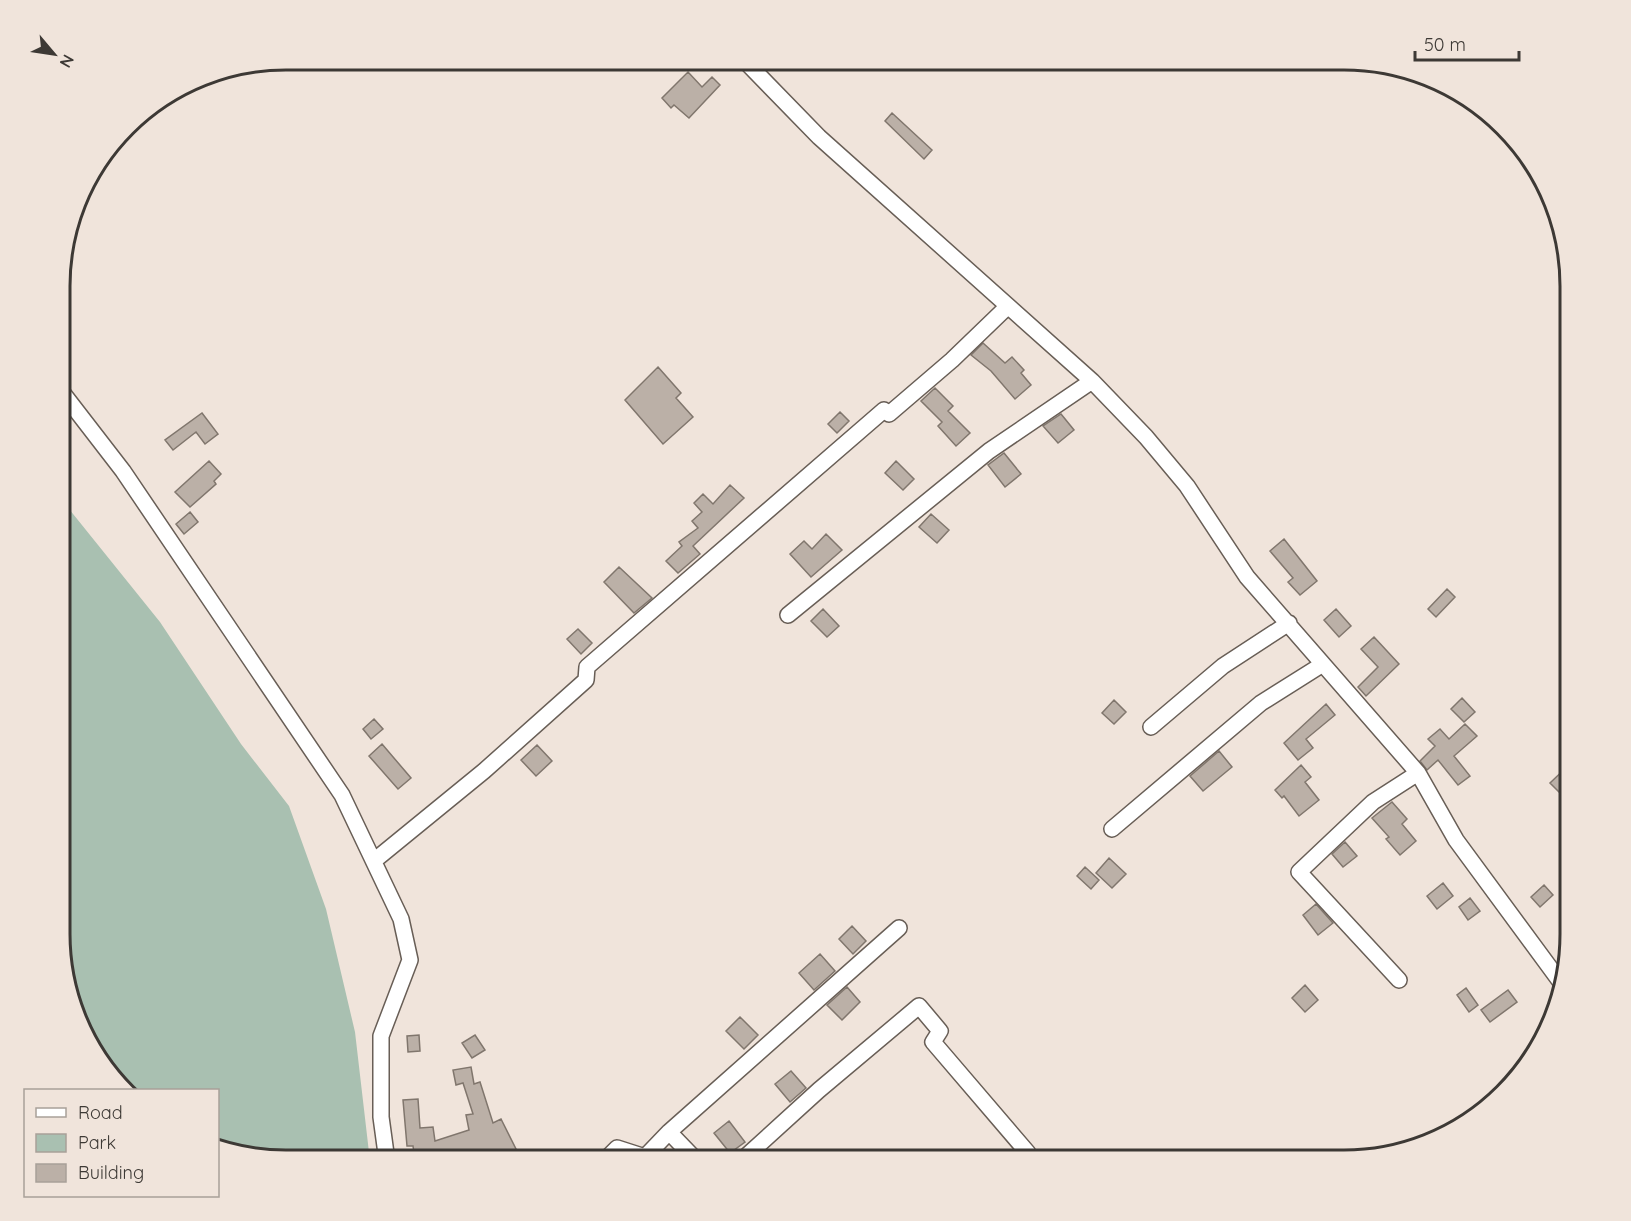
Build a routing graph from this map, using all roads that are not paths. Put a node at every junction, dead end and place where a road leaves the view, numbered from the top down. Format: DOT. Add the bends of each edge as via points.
graph roads {
  1 [pos="754,70"];
  2 [pos="1007,307"];
  3 [pos="1092,381"];
  4 [pos="70,402"];
  5 [pos="788,615"];
  6 [pos="1289,623"];
  7 [pos="1323,664"];
  8 [pos="1151,727"];
  9 [pos="1418,773"];
  10 [pos="1112,829"];
  11 [pos="375,860"];
  12 [pos="899,928"];
  13 [pos="1556,976"];
  14 [pos="1399,980"];
  15 [pos="669,1132"];
  16 [pos="386,1150"];
  17 [pos="652,1150"];
  18 [pos="686,1150"];
  19 [pos="753,1150"];
  20 [pos="1025,1150"];
  1 -- 2 [label="street" via="819,137"];
  2 -- 3 [label="street"];
  2 -- 11 [label="street" via="907,399 889,414 884,410 587,667 586,680"];
  3 -- 5 [label="street" via="989,451"];
  3 -- 6 [label="street" via="1187,486 1247,577"];
  4 -- 11 [label="street" via="123,471 342,795"];
  6 -- 7 [label="street"];
  6 -- 8 [label="street" via="1222,666"];
  7 -- 9 [label="street"];
  7 -- 10 [label="street" via="1260,703"];
  9 -- 13 [label="street" via="1456,840"];
  9 -- 14 [label="street" via="1372,802 1299,872"];
  11 -- 16 [label="street" via="401,919 410,960 381,1036 381,1117"];
  12 -- 15 [label="street"];
  15 -- 17 [label="street"];
  15 -- 18 [label="street"];
  19 -- 20 [label="street" via="919,1006 940,1031 933,1042"];
}
